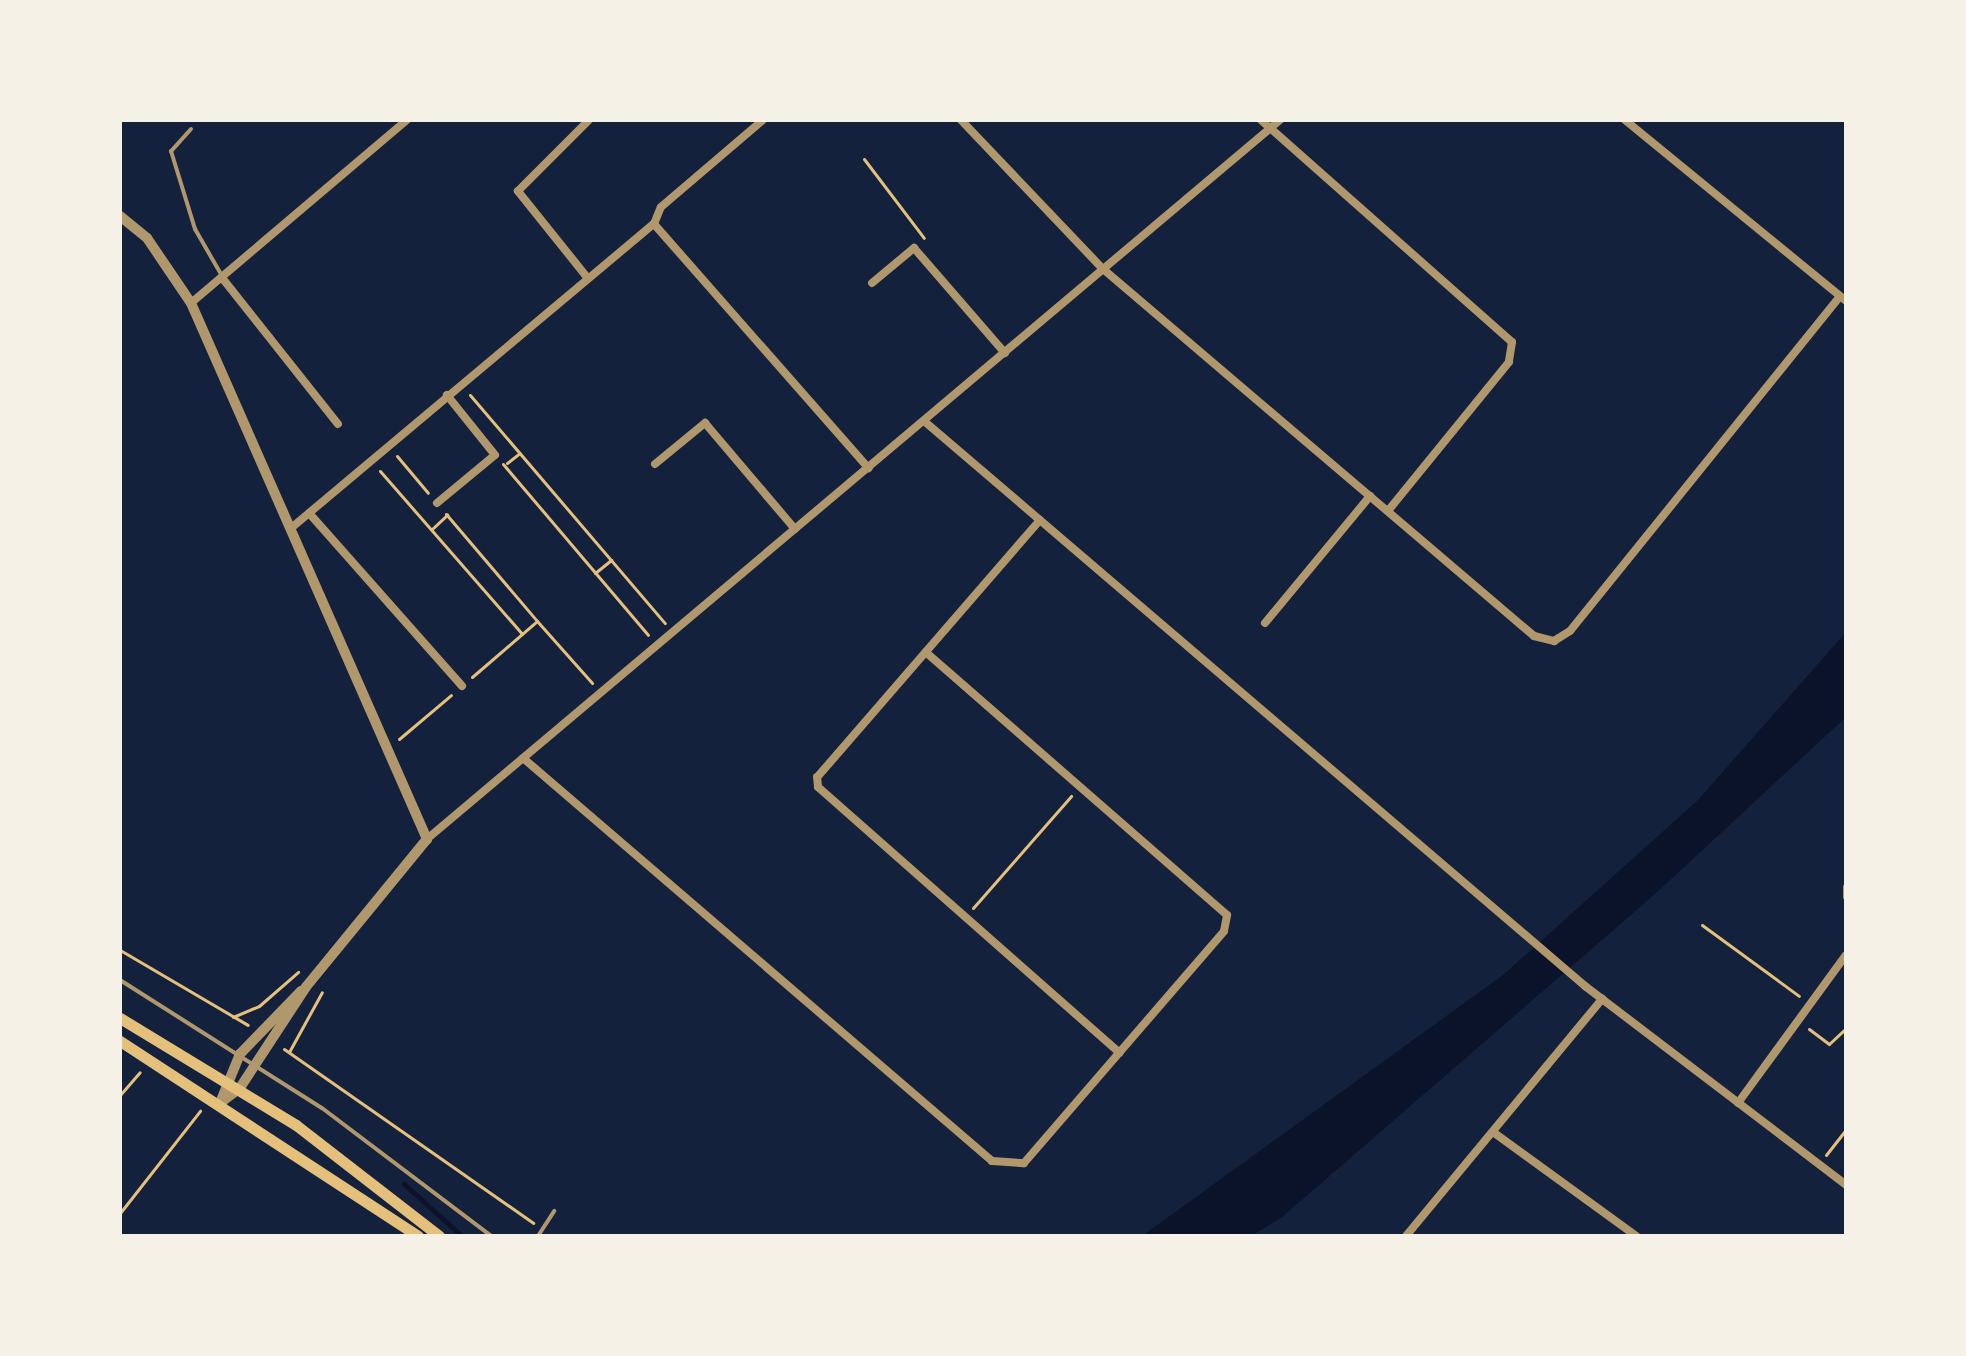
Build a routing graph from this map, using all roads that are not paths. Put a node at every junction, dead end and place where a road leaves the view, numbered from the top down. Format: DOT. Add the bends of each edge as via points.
graph roads {
  1 [pos="407,120"];
  2 [pos="589,120"];
  3 [pos="763,120"];
  4 [pos="961,120"];
  5 [pos="1261,120"];
  6 [pos="1280,120"];
  7 [pos="1625,120"];
  8 [pos="191,129"];
  9 [pos="1269,129"];
  10 [pos="120,216"];
  11 [pos="654,224"];
  12 [pos="1103,269"];
  13 [pos="586,276"];
  14 [pos="223,279"];
  15 [pos="872,283"];
  16 [pos="1843,299"];
  17 [pos="191,303"];
  18 [pos="1005,353"];
  19 [pos="447,395"];
  20 [pos="924,421"];
  21 [pos="338,424"];
  22 [pos="655,464"];
  23 [pos="868,468"];
  24 [pos="1370,496"];
  25 [pos="437,503"];
  26 [pos="1388,511"];
  27 [pos="309,513"];
  28 [pos="1040,520"];
  29 [pos="290,529"];
  30 [pos="795,529"];
  31 [pos="1265,623"];
  32 [pos="925,652"];
  33 [pos="462,686"];
  34 [pos="523,758"];
  35 [pos="427,839"];
  36 [pos="1846,887"];
  37 [pos="1846,897"];
  38 [pos="1846,955"];
  39 [pos="120,980"];
  40 [pos="306,987"];
  41 [pos="1602,999"];
  42 [pos="120,1018"];
  43 [pos="120,1041"];
  44 [pos="1120,1053"];
  45 [pos="240,1054"];
  46 [pos="257,1064"];
  47 [pos="225,1079"];
  48 [pos="240,1088"];
  49 [pos="220,1103"];
  50 [pos="1738,1103"];
  51 [pos="1493,1132"];
  52 [pos="1846,1185"];
  53 [pos="554,1211"];
  54 [pos="418,1236"];
  55 [pos="439,1236"];
  56 [pos="491,1236"];
  57 [pos="538,1236"];
  58 [pos="1406,1236"];
  59 [pos="1636,1236"];
  1 -- 14 [label="street"];
  2 -- 13 [label="street" via="518,191"];
  3 -- 11 [label="street" via="661,207"];
  4 -- 12 [label="street"];
  5 -- 9 [label="street"];
  6 -- 9 [label="street"];
  7 -- 16 [label="street"];
  8 -- 14 [label="lane" via="171,151 195,229"];
  9 -- 12 [label="street"];
  9 -- 26 [label="street" via="1512,342 1509,362"];
  10 -- 17 [label="street" via="147,238"];
  11 -- 13 [label="street"];
  11 -- 23 [label="street"];
  12 -- 18 [label="street"];
  12 -- 24 [label="street"];
  13 -- 19 [label="street"];
  14 -- 17 [label="street"];
  14 -- 21 [label="street"];
  15 -- 18 [label="street" via="914,248"];
  16 -- 26 [label="street" via="1570,631 1554,641 1534,636"];
  17 -- 29 [label="street"];
  18 -- 20 [label="street"];
  19 -- 25 [label="street" via="495,455"];
  19 -- 27 [label="street"];
  20 -- 23 [label="street"];
  20 -- 28 [label="street"];
  22 -- 30 [label="street" via="705,423"];
  23 -- 30 [label="street"];
  24 -- 26 [label="street"];
  24 -- 31 [label="street"];
  27 -- 29 [label="street"];
  27 -- 33 [label="street"];
  28 -- 32 [label="street"];
  28 -- 41 [label="street"];
  29 -- 35 [label="street"];
  30 -- 34 [label="street"];
  32 -- 44 [label="street" via="1227,915 1224,931"];
  32 -- 44 [label="street" via="817,777 818,787"];
  34 -- 35 [label="street"];
  34 -- 44 [label="street" via="992,1161 1009,1167 1024,1163"];
  35 -- 40 [label="street"];
  36 -- 37 [label="street"];
  38 -- 50 [label="street"];
  39 -- 45 [label="lane"];
  40 -- 45 [label="street"];
  40 -- 46 [label="street"];
  41 -- 50 [label="street"];
  41 -- 51 [label="street"];
  42 -- 47 [label="main road"];
  43 -- 49 [label="main road"];
  45 -- 46 [label="lane"];
  45 -- 47 [label="street"];
  46 -- 48 [label="street"];
  46 -- 56 [label="lane"];
  47 -- 48 [label="main road"];
  47 -- 49 [label="street"];
  48 -- 49 [label="street"];
  48 -- 55 [label="main road" via="405,1204"];
  49 -- 54 [label="main road"];
  50 -- 52 [label="street"];
  51 -- 58 [label="street"];
  51 -- 59 [label="street"];
  53 -- 57 [label="lane"];
}
